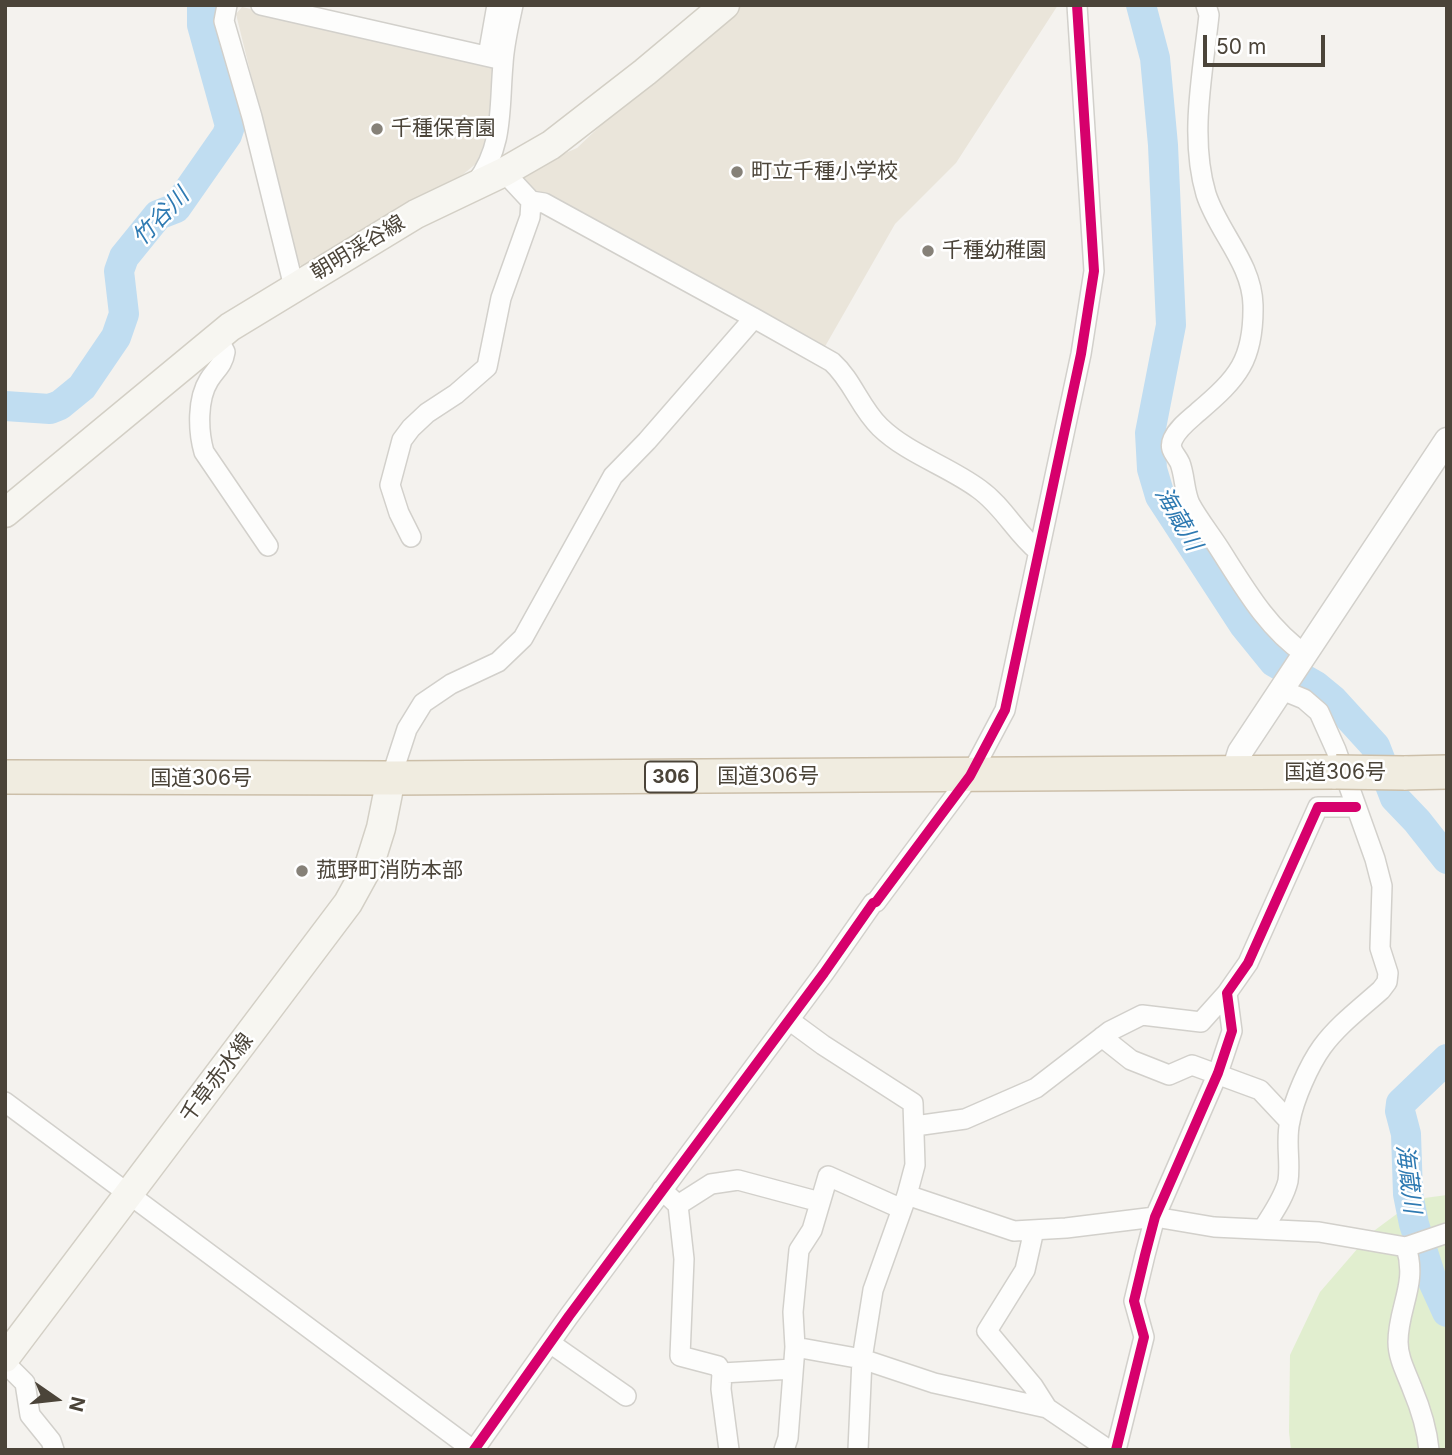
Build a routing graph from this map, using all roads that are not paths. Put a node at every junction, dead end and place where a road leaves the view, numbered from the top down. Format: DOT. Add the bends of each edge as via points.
graph roads {
  1 [pos="227,5"];
  2 [pos="261,5"];
  3 [pos="497,5"];
  4 [pos="513,5"];
  5 [pos="725,5"];
  6 [pos="1077,5"];
  7 [pos="1206,5"];
  8 [pos="495,58"];
  9 [pos="504,172"];
  10 [pos="472,187"];
  11 [pos="531,201"];
  12 [pos="294,287"];
  13 [pos="754,318"];
  14 [pos="217,338"];
  15 [pos="1447,440"];
  16 [pos="5,513"];
  17 [pos="411,537"];
  18 [pos="268,547"];
  19 [pos="1038,551"];
  20 [pos="1304,657"];
  21 [pos="1284,688"];
  22 [pos="1447,772"];
  23 [pos="1233,774"];
  24 [pos="970,776"];
  25 [pos="5,777"];
  26 [pos="391,778"];
  27 [pos="1356,807"];
  28 [pos="1227,993"];
  29 [pos="789,1020"];
  30 [pos="1102,1037"];
  31 [pos="1218,1073"];
  32 [pos="5,1102"];
  33 [pos="1290,1122"];
  34 [pos="915,1126"];
  35 [pos="662,1190"];
  36 [pos="130,1195"];
  37 [pos="820,1202"];
  38 [pos="905,1202"];
  39 [pos="678,1205"];
  40 [pos="1155,1217"];
  41 [pos="1263,1229"];
  42 [pos="1034,1230"];
  43 [pos="1441,1240"];
  44 [pos="1409,1246"];
  45 [pos="550,1343"];
  46 [pos="794,1347"];
  47 [pos="5,1358"];
  48 [pos="862,1359"];
  49 [pos="5,1363"];
  50 [pos="793,1369"];
  51 [pos="722,1373"];
  52 [pos="626,1396"];
  53 [pos="1047,1408"];
  54 [pos="54,1450"];
  55 [pos="473,1450"];
  56 [pos="729,1450"];
  57 [pos="784,1450"];
  58 [pos="858,1450"];
  59 [pos="1109,1450"];
  60 [pos="1116,1450"];
  61 [pos="1429,1450"];
  1 -- 12 [label="street" via="224,21"];
  2 -- 8 [label="street"];
  3 -- 8 [label="street"];
  4 -- 8 [label="street"];
  5 -- 9 [label="main road, 朝明渓谷線" via="551,145"];
  6 -- 19 [label="street" via="1094,271 1081,354"];
  7 -- 20 [label="street" via="1209,15 1199,120 1201,174 1213,212 1251,290 1250,349 1236,375 1171,444 1190,503 1278,632"];
  8 -- 10 [label="street" via="499,119 493,154"];
  9 -- 10 [label="main road, 朝明渓谷線"];
  9 -- 11 [label="street"];
  10 -- 12 [label="main road, 朝明渓谷線" via="416,214"];
  11 -- 13 [label="street" via="544,203"];
  11 -- 17 [label="street" via="501,298 487,367 427,412 402,440 390,485"];
  12 -- 14 [label="main road, 朝明渓谷線"];
  13 -- 19 [label="street" via="832,362 879,426 981,490"];
  13 -- 26 [label="street" via="613,476 523,638 498,662 423,703 407,729"];
  14 -- 16 [label="main road, 朝明渓谷線"];
  14 -- 18 [label="street" via="225,352 223,365 208,381 201,401 201,440 204,452"];
  15 -- 20 [label="street"];
  19 -- 24 [label="street" via="1005,710"];
  20 -- 21 [label="street"];
  21 -- 23 [label="street" via="1240,751"];
  21 -- 27 [label="street" via="1319,712"];
  22 -- 23 [label="highway, 国道306号 / 306, bridge"];
  23 -- 24 [label="highway, 国道306号 / 306"];
  24 -- 26 [label="highway, 国道306号 / 306"];
  24 -- 29 [label="street"];
  25 -- 26 [label="highway, 国道306号 / 306"];
  26 -- 36 [label="main road, 千草赤水線" via="370,863 348,903"];
  27 -- 28 [label="street" via="1318,807 1248,962"];
  27 -- 33 [label="street" via="1382,886 1380,948 1387,982 1321,1048"];
  28 -- 30 [label="street" via="1201,1022 1142,1014"];
  28 -- 31 [label="street" via="1232,1031"];
  29 -- 34 [label="street" via="913,1102"];
  29 -- 35 [label="street"];
  30 -- 31 [label="street" via="1131,1060 1169,1075 1192,1065"];
  30 -- 34 [label="street" via="1036,1088 965,1119"];
  31 -- 33 [label="street" via="1260,1090"];
  31 -- 40 [label="street"];
  32 -- 36 [label="street"];
  33 -- 41 [label="street" via="1287,1181"];
  34 -- 38 [label="street" via="915,1165"];
  35 -- 39 [label="street"];
  35 -- 45 [label="street"];
  36 -- 47 [label="main road, 千草赤水線"];
  36 -- 55 [label="street"];
  37 -- 38 [label="street" via="828,1176"];
  37 -- 39 [label="street" via="738,1180 711,1184"];
  37 -- 46 [label="street" via="812,1230 799,1250"];
  38 -- 42 [label="street" via="1014,1231"];
  38 -- 48 [label="street" via="873,1290"];
  39 -- 51 [label="street" via="684,1259 680,1356 718,1366"];
  40 -- 41 [label="street"];
  40 -- 42 [label="street"];
  40 -- 60 [label="street" via="1135,1301 1144,1337"];
  41 -- 44 [label="street"];
  42 -- 53 [label="street" via="1025,1269 987,1331"];
  43 -- 44 [label="street"];
  44 -- 61 [label="street" via="1411,1273 1399,1328 1399,1354"];
  45 -- 52 [label="street"];
  45 -- 55 [label="street"];
  46 -- 48 [label="street"];
  46 -- 50 [label="street"];
  48 -- 53 [label="street" via="934,1383"];
  48 -- 58 [label="street"];
  49 -- 54 [label="street" via="25,1383 30,1415"];
  50 -- 51 [label="street"];
  50 -- 57 [label="street"];
  51 -- 56 [label="street"];
  53 -- 59 [label="street"];
}
